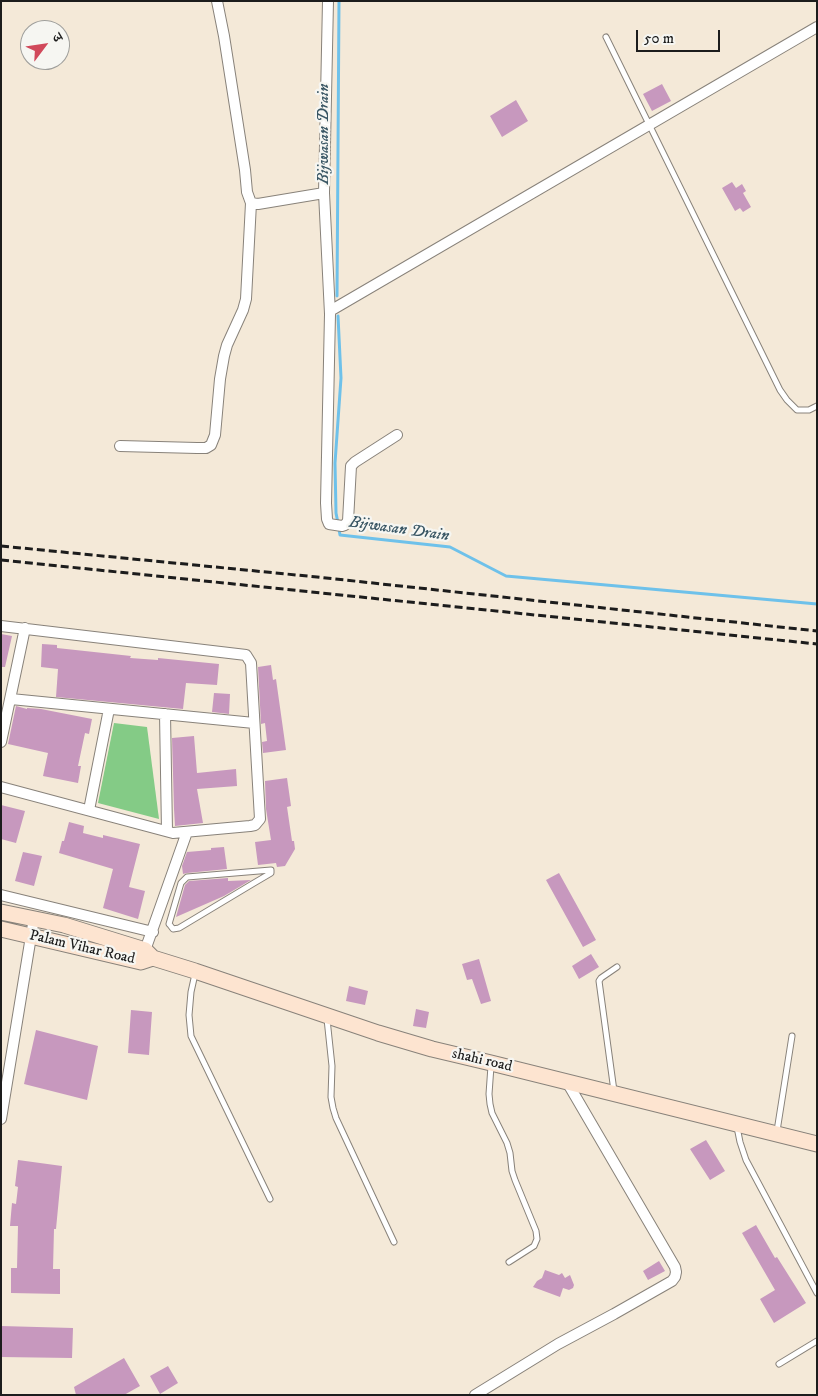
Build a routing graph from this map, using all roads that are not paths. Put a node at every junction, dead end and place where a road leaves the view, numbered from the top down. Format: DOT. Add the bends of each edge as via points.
graph roads {
  1 [pos="217,1"];
  2 [pos="328,1"];
  3 [pos="817,27"];
  4 [pos="606,37"];
  5 [pos="648,125"];
  6 [pos="324,193"];
  7 [pos="251,203"];
  8 [pos="330,311"];
  9 [pos="817,406"];
  10 [pos="398,435"];
  11 [pos="120,446"];
  12 [pos="1,626"];
  13 [pos="25,628"];
  14 [pos="11,699"];
  15 [pos="109,709"];
  16 [pos="165,714"];
  17 [pos="254,723"];
  18 [pos="1,742"];
  19 [pos="1,787"];
  20 [pos="89,810"];
  21 [pos="166,831"];
  22 [pos="187,832"];
  23 [pos="1,896"];
  24 [pos="1,912"];
  25 [pos="159,913"];
  26 [pos="171,917"];
  27 [pos="34,918"];
  28 [pos="1,929"];
  29 [pos="153,932"];
  30 [pos="31,936"];
  31 [pos="147,957"];
  32 [pos="618,967"];
  33 [pos="195,971"];
  34 [pos="326,1016"];
  35 [pos="792,1036"];
  36 [pos="491,1063"];
  37 [pos="567,1082"];
  38 [pos="615,1094"];
  39 [pos="1,1119"];
  40 [pos="737,1124"];
  41 [pos="776,1134"];
  42 [pos="817,1144"];
  43 [pos="270,1199"];
  44 [pos="394,1242"];
  45 [pos="510,1262"];
  46 [pos="817,1293"];
  47 [pos="817,1341"];
  48 [pos="779,1364"];
  49 [pos="475,1395"];
  1 -- 7 [label="street"];
  2 -- 6 [label="street"];
  3 -- 5 [label="street"];
  4 -- 5 [label="lane"];
  5 -- 8 [label="street"];
  5 -- 9 [label="lane" via="780,390 797,410"];
  6 -- 7 [label="street"];
  6 -- 8 [label="street"];
  7 -- 11 [label="street" via="246,299 224,356 214,440 206,448"];
  8 -- 10 [label="street" via="327,519 330,524 339,526 348,518 351,466"];
  12 -- 13 [label="street"];
  13 -- 14 [label="street"];
  13 -- 17 [label="street" via="246,655 251,663"];
  14 -- 15 [label="street"];
  14 -- 18 [label="street"];
  15 -- 16 [label="street"];
  15 -- 20 [label="street"];
  16 -- 17 [label="street"];
  16 -- 21 [label="street"];
  17 -- 22 [label="street" via="259,822 250,826"];
  19 -- 20 [label="street"];
  20 -- 21 [label="street"];
  21 -- 22 [label="street"];
  22 -- 25 [label="street"];
  23 -- 29 [label="street"];
  24 -- 27 [label="street, Palam Vihar Road"];
  25 -- 26 [label="lane"];
  25 -- 29 [label="street"];
  26 -- 26 [label="lane" via="181,883 187,877 272,871 179,928 170,926"];
  27 -- 30 [label="street"];
  27 -- 31 [label="street, Palam Vihar Road" via="64,925"];
  28 -- 30 [label="street, Palam Vihar Road"];
  29 -- 31 [label="street"];
  30 -- 31 [label="street, Palam Vihar Road"];
  30 -- 39 [label="street"];
  31 -- 33 [label="street, shahi road"];
  32 -- 38 [label="lane" via="599,982"];
  33 -- 34 [label="street, shahi road"];
  33 -- 43 [label="lane" via="189,1015 191,1036"];
  34 -- 36 [label="street, shahi road" via="432,1049"];
  34 -- 44 [label="lane" via="332,1066 330,1097 336,1118"];
  35 -- 41 [label="lane"];
  36 -- 37 [label="street, shahi road"];
  36 -- 45 [label="lane" via="490,1104 507,1143 512,1171 537,1240 534,1246"];
  37 -- 38 [label="street, shahi road"];
  37 -- 49 [label="street" via="675,1267 675,1277"];
  38 -- 40 [label="street, shahi road"];
  40 -- 41 [label="street, shahi road"];
  40 -- 46 [label="lane" via="746,1160"];
  41 -- 42 [label="street, shahi road"];
  47 -- 48 [label="lane"];
}
